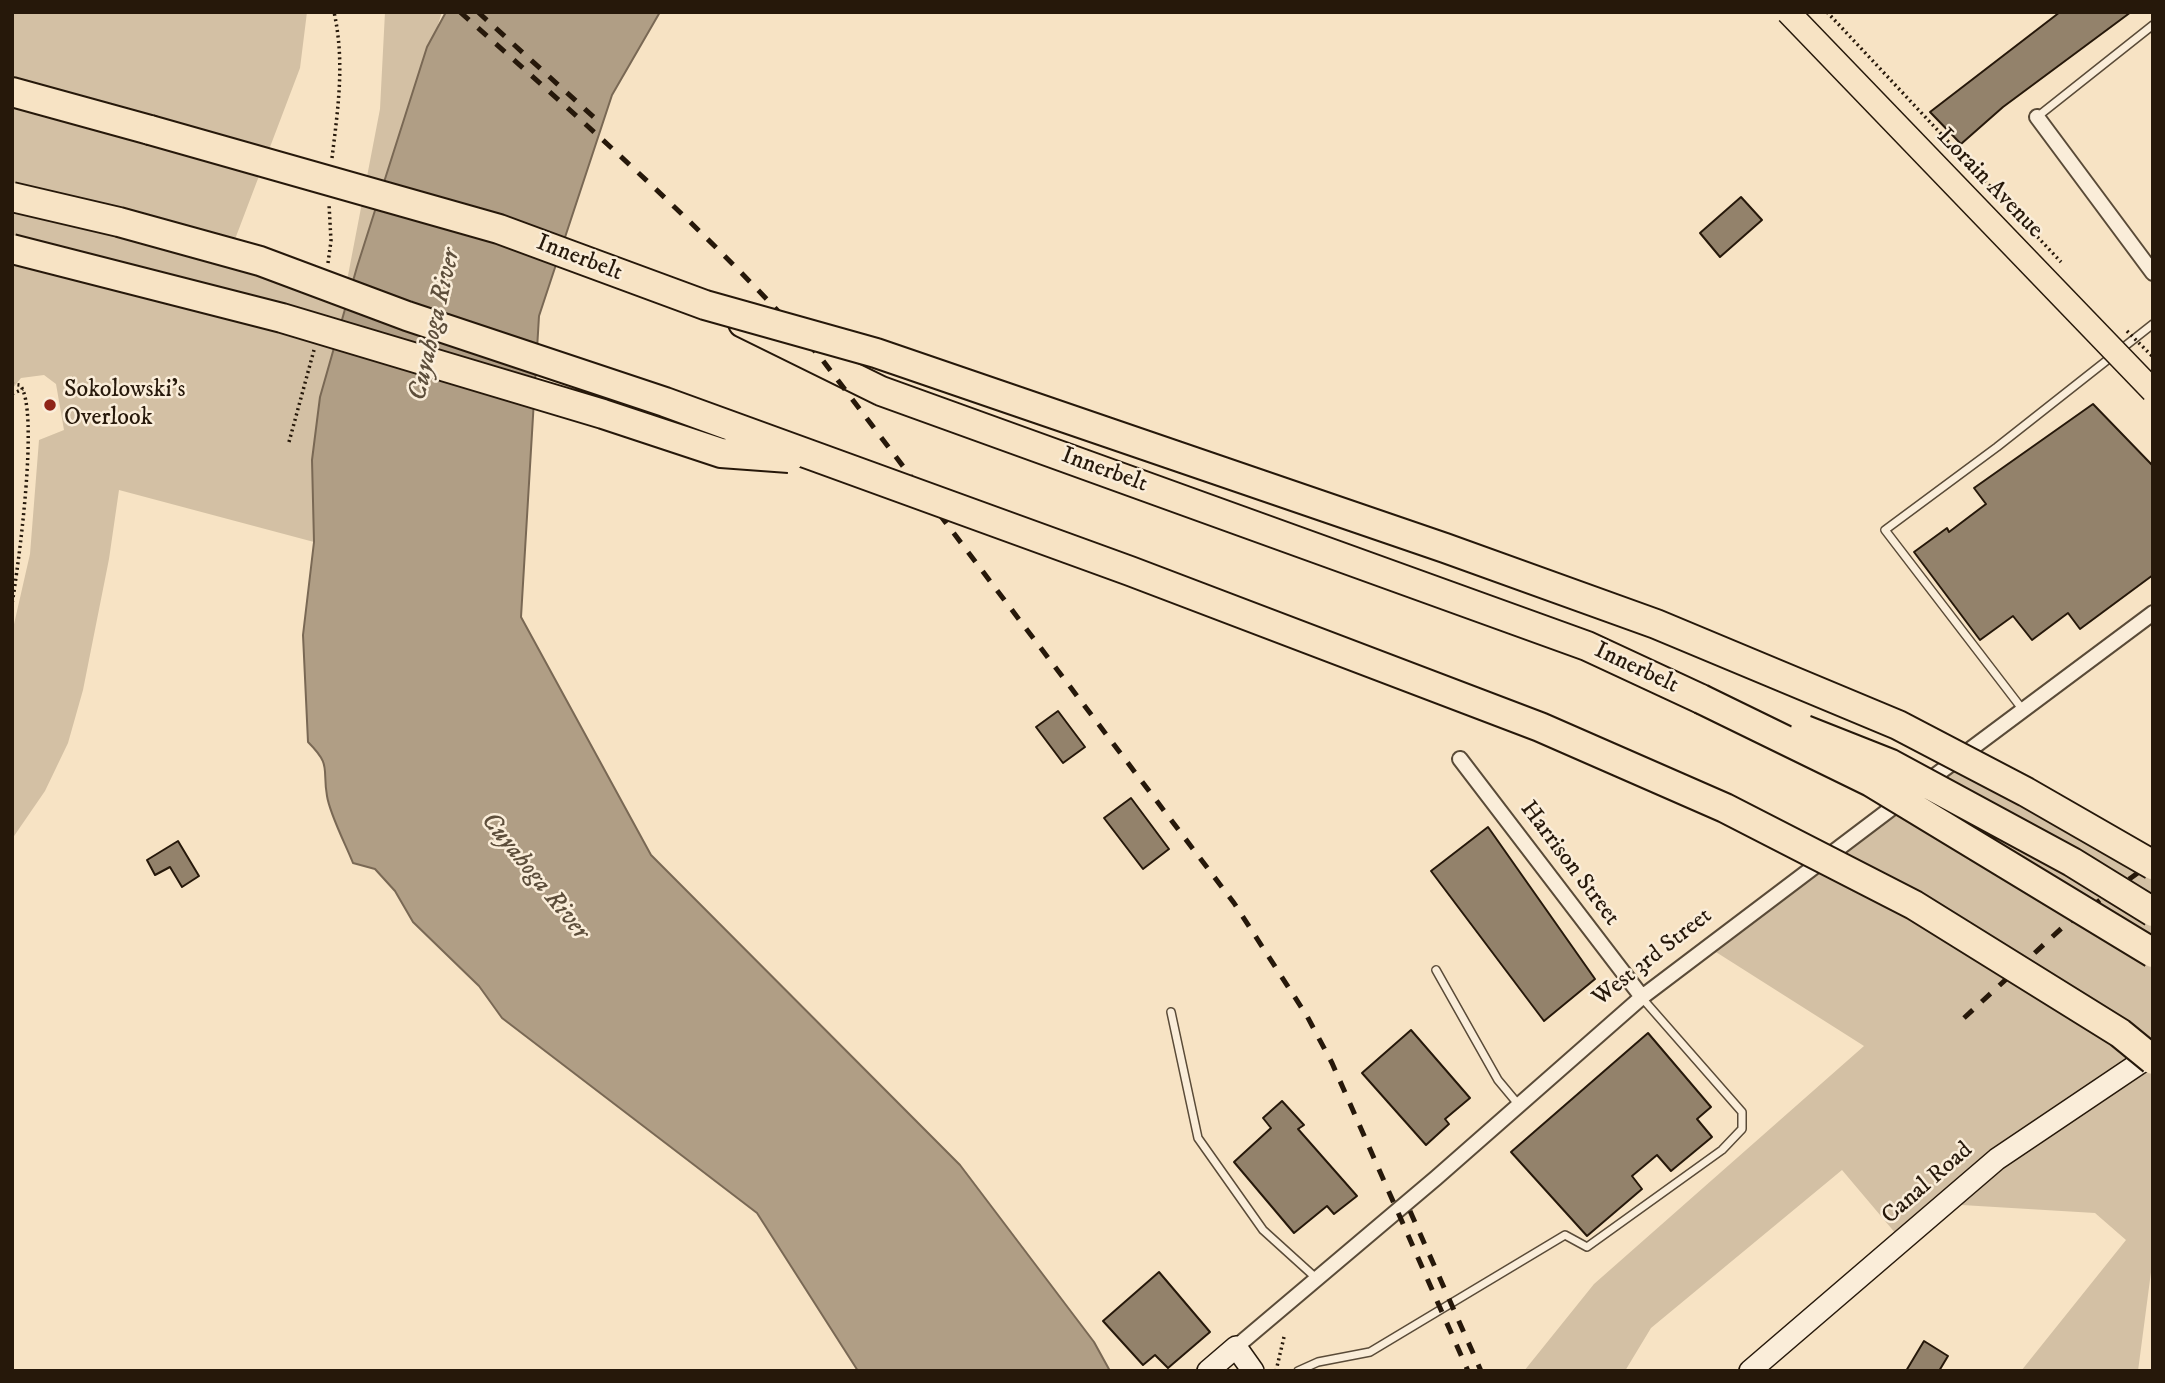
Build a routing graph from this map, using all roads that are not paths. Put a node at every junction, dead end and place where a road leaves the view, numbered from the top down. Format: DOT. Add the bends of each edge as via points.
graph roads {
  1 [pos="1788,12"];
  2 [pos="2153,25"];
  3 [pos="12,92"];
  4 [pos="2037,117"];
  5 [pos="12,197"];
  6 [pos="12,249"];
  7 [pos="2153,273"];
  8 [pos="705,305"];
  9 [pos="2153,324"];
  10 [pos="2153,391"];
  11 [pos="819,459"];
  12 [pos="2153,613"];
  13 [pos="1701,699"];
  14 [pos="2023,710"];
  15 [pos="1460,759"];
  16 [pos="2153,865"];
  17 [pos="2153,912"];
  18 [pos="2153,953"];
  19 [pos="1436,970"];
  20 [pos="1642,997"];
  21 [pos="1171,1012"];
  22 [pos="2120,1033"];
  23 [pos="2153,1053"];
  24 [pos="2153,1060"];
  25 [pos="1518,1104"];
  26 [pos="1316,1278"];
  27 [pos="1236,1347"];
  28 [pos="1208,1371"];
  29 [pos="1253,1371"];
  30 [pos="1298,1371"];
  31 [pos="1750,1371"];
  1 -- 10 [label="main road, Lorain Avenue, bridge"];
  2 -- 4 [label="lane"];
  3 -- 8 [label="highway, Innerbelt, bridge" via="499,229"];
  4 -- 7 [label="street"];
  5 -- 11 [label="highway, bridge" via="260,261"];
  6 -- 11 [label="highway, bridge" via="282,318 721,453"];
  8 -- 13 [label="highway, Innerbelt, bridge" via="881,391 1574,641"];
  8 -- 16 [label="highway, bridge" via="876,353 1656,624 1898,725"];
  9 -- 14 [label="lane" via="1885,530"];
  11 -- 22 [label="highway, bridge" via="1540,727 1725,808 1914,905"];
  12 -- 14 [label="street, West 3rd Street"];
  13 -- 17 [label="highway, bridge" via="1792,725 1891,764 2072,862"];
  13 -- 18 [label="highway, Innerbelt, bridge" via="1871,782"];
  14 -- 20 [label="street, West 3rd Street"];
  15 -- 20 [label="street, Harrison Street"];
  19 -- 25 [label="lane" via="1498,1080"];
  20 -- 25 [label="street, West 3rd Street"];
  20 -- 30 [label="lane" via="1742,1111 1742,1129 1723,1150 1587,1247 1565,1235 1370,1352 1318,1362"];
  21 -- 26 [label="lane" via="1198,1138 1263,1230"];
  22 -- 23 [label="highway, bridge"];
  22 -- 24 [label="highway, bridge"];
  23 -- 31 [label="street, Canal Road" via="1997,1159"];
  25 -- 26 [label="street, West 3rd Street"];
  26 -- 27 [label="street, West 3rd Street"];
  27 -- 28 [label="street, West 3rd Street"];
  27 -- 29 [label="street"];
}
